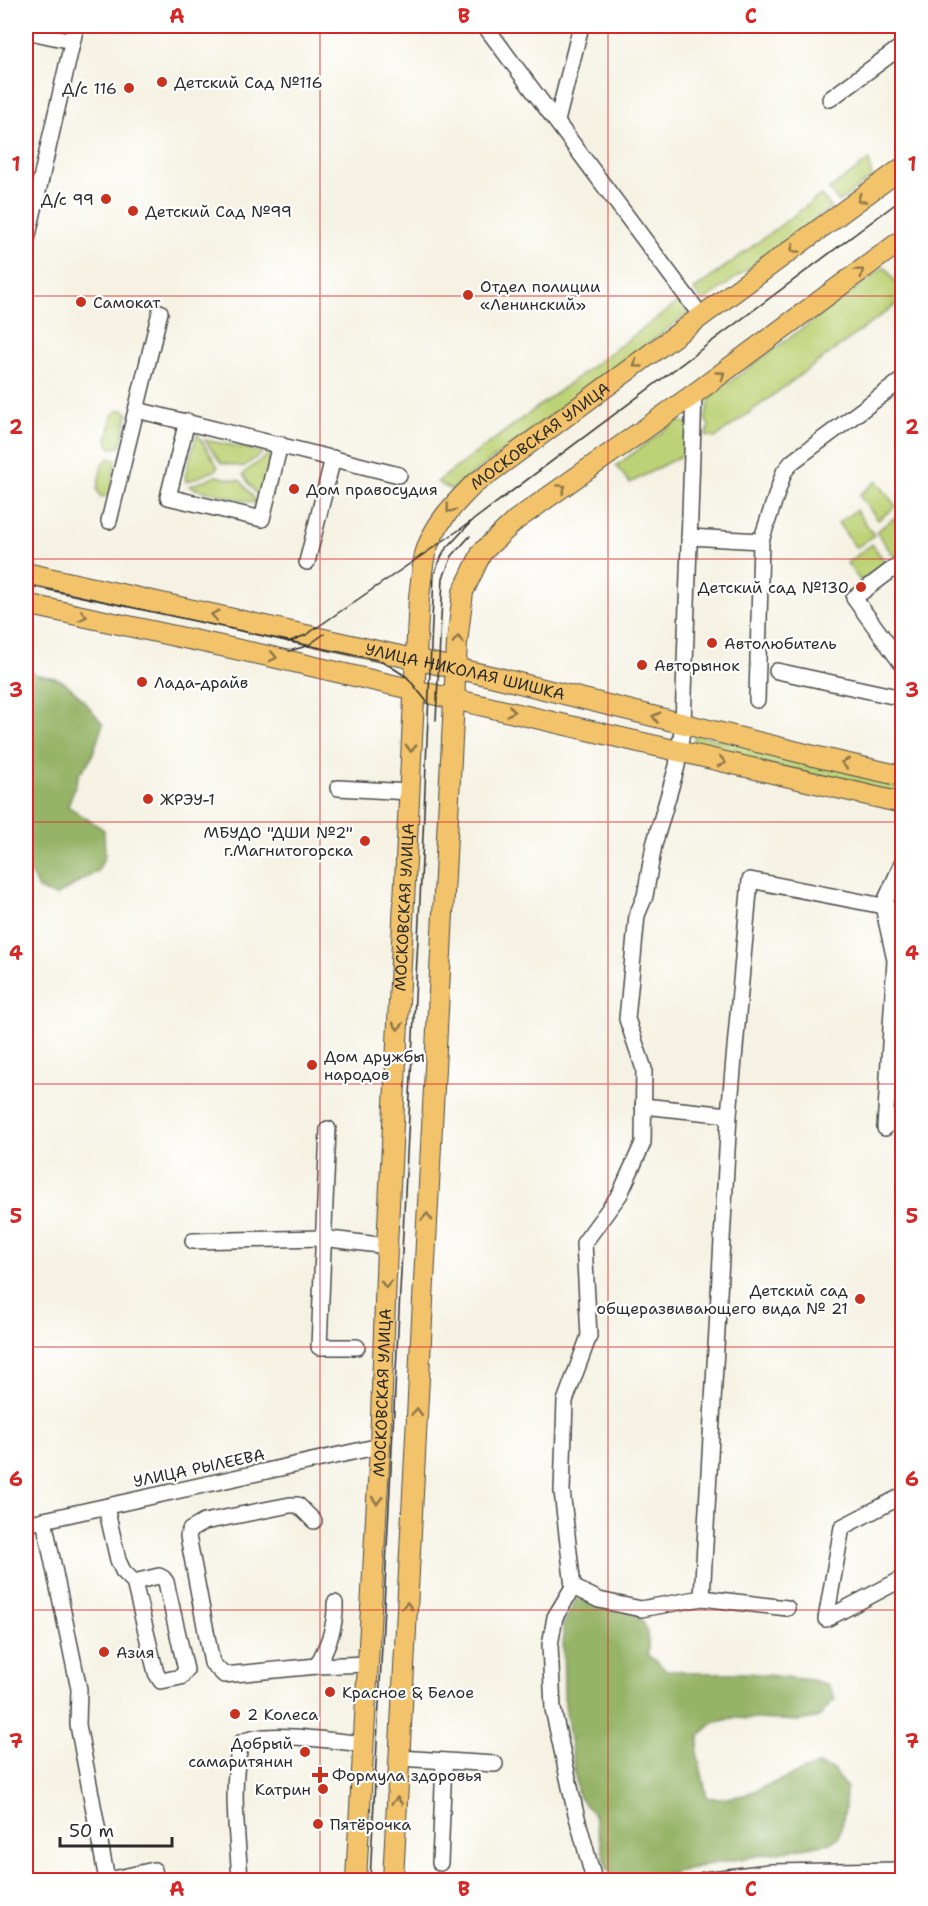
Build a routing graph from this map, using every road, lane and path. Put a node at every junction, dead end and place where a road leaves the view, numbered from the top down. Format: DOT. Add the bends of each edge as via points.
graph roads {
  1 [pos="76,26"];
  2 [pos="485,26"];
  3 [pos="581,26"];
  4 [pos="26,31"];
  5 [pos="72,41"];
  6 [pos="903,46"];
  7 [pos="830,99"];
  8 [pos="556,122"];
  9 [pos="903,168"];
  10 [pos="32,186"];
  11 [pos="903,240"];
  12 [pos="26,244"];
  13 [pos="160,312"];
  14 [pos="702,317"];
  15 [pos="901,384"];
  16 [pos="694,394"];
  17 [pos="137,410"];
  18 [pos="187,422"];
  19 [pos="280,444"];
  20 [pos="333,458"];
  21 [pos="399,475"];
  22 [pos="109,520"];
  23 [pos="689,537"];
  24 [pos="761,542"];
  25 [pos="307,562"];
  26 [pos="903,562"];
  27 [pos="26,573"];
  28 [pos="26,604"];
  29 [pos="416,659"];
  30 [pos="903,664"];
  31 [pos="456,668"];
  32 [pos="777,671"];
  33 [pos="414,689"];
  34 [pos="454,698"];
  35 [pos="903,698"];
  36 [pos="757,700"];
  37 [pos="683,724"];
  38 [pos="680,752"];
  39 [pos="903,776"];
  40 [pos="338,788"];
  41 [pos="409,792"];
  42 [pos="903,803"];
  43 [pos="903,864"];
  44 [pos="883,906"];
  45 [pos="903,912"];
  46 [pos="643,1106"];
  47 [pos="729,1115"];
  48 [pos="328,1128"];
  49 [pos="885,1128"];
  50 [pos="322,1238"];
  51 [pos="193,1241"];
  52 [pos="387,1246"];
  53 [pos="357,1347"];
  54 [pos="380,1446"];
  55 [pos="903,1496"];
  56 [pos="106,1507"];
  57 [pos="44,1520"];
  58 [pos="314,1521"];
  59 [pos="26,1524"];
  60 [pos="903,1579"];
  61 [pos="134,1582"];
  62 [pos="573,1587"];
  63 [pos="702,1599"];
  64 [pos="335,1604"];
  65 [pos="787,1608"];
  66 [pos="367,1664"];
  67 [pos="317,1666"];
  68 [pos="363,1744"];
  69 [pos="399,1758"];
  70 [pos="444,1761"];
  71 [pos="495,1764"];
  72 [pos="440,1863"];
  73 [pos="903,1870"];
  74 [pos="108,1881"];
  75 [pos="156,1881"];
  76 [pos="240,1881"];
  77 [pos="356,1881"];
  78 [pos="393,1881"];
  79 [pos="594,1881"];
  80 [pos="704,1881"];
  1 -- 5 [label="street"];
  2 -- 8 [label="street"];
  3 -- 8 [label="street"];
  4 -- 5 [label="street"];
  5 -- 10 [label="street"];
  6 -- 7 [label="street"];
  8 -- 14 [label="street"];
  9 -- 14 [label="main road, МОСКОВСКАЯ УЛИЦА, one-way"];
  10 -- 12 [label="street"];
  16 -- 11 [label="main road, one-way"];
  13 -- 17 [label="street"];
  14 -- 29 [label="main road, МОСКОВСКАЯ УЛИЦА, one-way" via="473,485 454,504 438,525 426,553 418,597"];
  15 -- 24 [label="street" via="792,462 784,472"];
  16 -- 23 [label="street"];
  31 -- 16 [label="main road, one-way" via="463,592 482,552 516,520"];
  17 -- 18 [label="street"];
  17 -- 22 [label="street"];
  18 -- 19 [label="street"];
  18 -- 19 [label="street" via="168,497 252,517 262,519"];
  19 -- 20 [label="street"];
  20 -- 21 [label="street"];
  20 -- 25 [label="street"];
  23 -- 24 [label="street"];
  23 -- 37 [label="street"];
  24 -- 36 [label="street"];
  26 -- 30 [label="street" via="854,598"];
  29 -- 27 [label="main road, УЛИЦА НИКОЛАЯ ШИШКА, one-way"];
  28 -- 33 [label="main road, УЛИЦА НИКОЛАЯ ШИШКА, one-way"];
  29 -- 31 [label="main road, УЛИЦА НИКОЛАЯ ШИШКА"];
  29 -- 33 [label="main road, МОСКОВСКАЯ УЛИЦА"];
  31 -- 34 [label="main road"];
  37 -- 31 [label="main road, УЛИЦА НИКОЛАЯ ШИШКА, one-way"];
  32 -- 35 [label="street"];
  33 -- 34 [label="main road, УЛИЦА НИКОЛАЯ ШИШКА"];
  33 -- 41 [label="main road, МОСКОВСКАЯ УЛИЦА, one-way"];
  34 -- 38 [label="main road, УЛИЦА НИКОЛАЯ ШИШКА, one-way"];
  69 -- 34 [label="main road, one-way"];
  37 -- 38 [label="street"];
  39 -- 37 [label="main road, УЛИЦА НИКОЛАЯ ШИШКА, one-way"];
  38 -- 42 [label="main road, УЛИЦА НИКОЛАЯ ШИШКА, one-way"];
  38 -- 46 [label="street" via="637,915 627,1019 644,1069"];
  40 -- 41 [label="street"];
  41 -- 52 [label="main road, МОСКОВСКАЯ УЛИЦА, one-way"];
  43 -- 44 [label="street"];
  44 -- 45 [label="street"];
  44 -- 47 [label="street" via="750,880"];
  44 -- 49 [label="street" via="895,960"];
  46 -- 47 [label="street"];
  46 -- 62 [label="street" via="643,1143 620,1194 584,1243 589,1336 565,1401 562,1448 562,1491"];
  47 -- 63 [label="street"];
  48 -- 50 [label="street"];
  50 -- 51 [label="street"];
  50 -- 52 [label="street"];
  50 -- 53 [label="street" via="319,1347"];
  52 -- 54 [label="main road, МОСКОВСКАЯ УЛИЦА, one-way"];
  54 -- 56 [label="street, УЛИЦА РЫЛЕЕВА"];
  54 -- 66 [label="main road, МОСКОВСКАЯ УЛИЦА, one-way"];
  55 -- 60 [label="street" via="842,1527 826,1619"];
  56 -- 57 [label="street, УЛИЦА РЫЛЕЕВА"];
  56 -- 61 [label="street" via="118,1560"];
  57 -- 59 [label="street, УЛИЦА РЫЛЕЕВА"];
  57 -- 74 [label="street" via="79,1689 78,1725"];
  58 -- 67 [label="street" via="298,1505 290,1505 204,1522 190,1530 188,1536 212,1663 218,1670 224,1675"];
  61 -- 61 [label="street" via="156,1673 161,1680 181,1677 186,1670 166,1582 159,1576"];
  62 -- 63 [label="street" via="599,1600 641,1609"];
  62 -- 79 [label="street" via="555,1617 550,1645 553,1709"];
  63 -- 65 [label="street"];
  64 -- 67 [label="street" via="330,1639"];
  66 -- 67 [label="street"];
  66 -- 68 [label="main road, МОСКОВСКАЯ УЛИЦА"];
  68 -- 76 [label="street" via="253,1737 242,1742 237,1756 236,1797"];
  68 -- 77 [label="main road, МОСКОВСКАЯ УЛИЦА"];
  69 -- 70 [label="street"];
  78 -- 69 [label="main road, one-way"];
  70 -- 71 [label="street"];
  70 -- 72 [label="street"];
  73 -- 80 [label="street" via="770,1872"];
  74 -- 75 [label="street" via="154,1870"];
}
